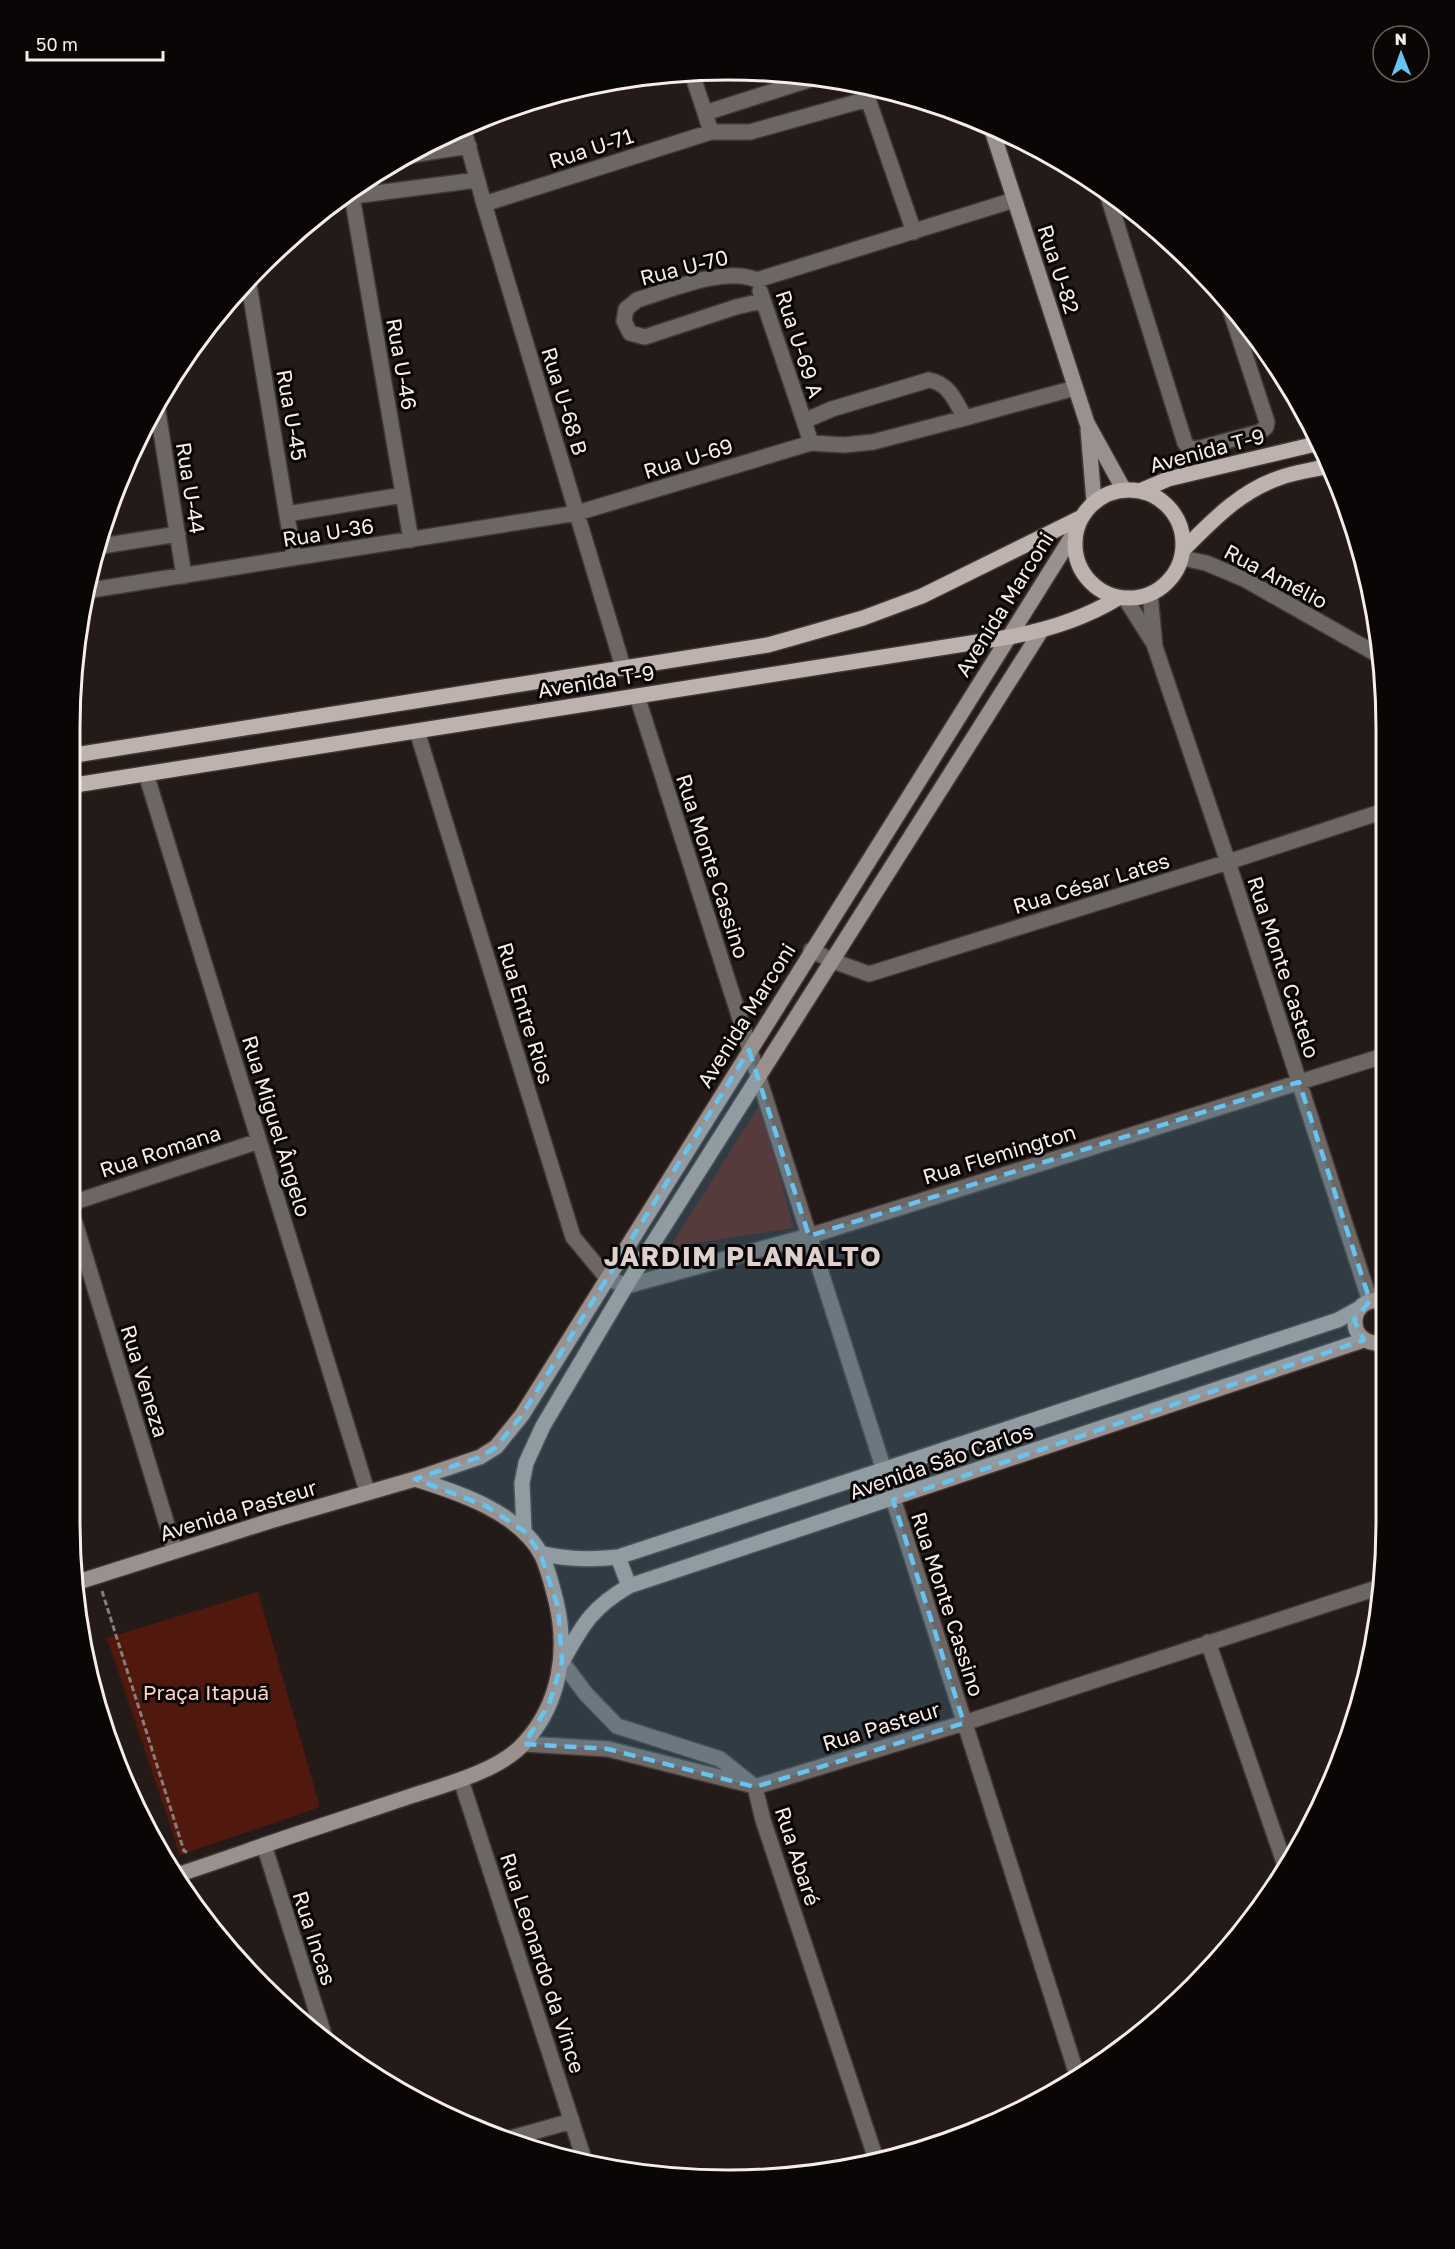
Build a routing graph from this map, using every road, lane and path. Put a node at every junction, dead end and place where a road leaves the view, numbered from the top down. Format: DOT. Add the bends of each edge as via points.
graph roads {
  1 [pos="694,81"];
  2 [pos="798,84"];
  3 [pos="862,94"];
  4 [pos="866,95"];
  5 [pos="705,114"];
  6 [pos="711,132"];
  7 [pos="466,135"];
  8 [pos="994,137"];
  9 [pos="469,146"];
  10 [pos="430,152"];
  11 [pos="477,180"];
  12 [pos="358,195"];
  13 [pos="1014,200"];
  14 [pos="346,204"];
  15 [pos="484,204"];
  16 [pos="1111,205"];
  17 [pos="914,231"];
  18 [pos="757,280"];
  19 [pos="250,290"];
  20 [pos="762,301"];
  21 [pos="1235,325"];
  22 [pos="1075,388"];
  23 [pos="159,417"];
  24 [pos="965,418"];
  25 [pos="804,421"];
  26 [pos="1087,423"];
  27 [pos="811,443"];
  28 [pos="1310,444"];
  29 [pos="1321,468"];
  30 [pos="1124,490"];
  31 [pos="1140,491"];
  32 [pos="404,495"];
  33 [pos="1094,502"];
  34 [pos="577,513"];
  35 [pos="287,514"];
  36 [pos="1078,524"];
  37 [pos="177,534"];
  38 [pos="411,540"];
  39 [pos="106,545"];
  40 [pos="1182,554"];
  41 [pos="294,558"];
  42 [pos="184,576"];
  43 [pos="95,590"];
  44 [pos="1150,594"];
  45 [pos="1121,598"];
  46 [pos="1041,631"];
  47 [pos="1009,637"];
  48 [pos="1155,647"];
  49 [pos="1371,651"];
  50 [pos="623,667"];
  51 [pos="637,696"];
  52 [pos="417,731"];
  53 [pos="80,754"];
  54 [pos="146,774"];
  55 [pos="80,784"];
  56 [pos="1376,814"];
  57 [pos="1228,862"];
  58 [pos="811,950"];
  59 [pos="833,962"];
  60 [pos="749,1050"];
  61 [pos="1376,1058"];
  62 [pos="758,1078"];
  63 [pos="1299,1082"];
  64 [pos="259,1141"];
  65 [pos="80,1200"];
  66 [pos="809,1236"];
  67 [pos="80,1239"];
  68 [pos="607,1278"];
  69 [pos="626,1286"];
  70 [pos="1370,1304"];
  71 [pos="1364,1340"];
  72 [pos="1376,1344"];
  73 [pos="522,1415"];
  74 [pos="543,1426"];
  75 [pos="883,1470"];
  76 [pos="414,1479"];
  77 [pos="367,1491"];
  78 [pos="893,1500"];
  79 [pos="524,1531"];
  80 [pos="175,1551"];
  81 [pos="540,1553"];
  82 [pos="618,1557"];
  83 [pos="95,1576"];
  84 [pos="83,1580"];
  85 [pos="629,1586"];
  86 [pos="1372,1590"];
  87 [pos="1208,1642"];
  88 [pos="562,1662"];
  89 [pos="964,1723"];
  90 [pos="617,1726"];
  91 [pos="524,1744"];
  92 [pos="608,1749"];
  93 [pos="461,1780"];
  94 [pos="755,1787"];
  95 [pos="264,1845"];
  96 [pos="192,1853"];
  97 [pos="1282,1857"];
  98 [pos="183,1873"];
  99 [pos="321,2027"];
  100 [pos="1075,2068"];
  101 [pos="572,2121"];
  102 [pos="520,2135"];
  103 [pos="582,2152"];
  104 [pos="874,2152"];
  1 -- 5 [label="street"];
  2 -- 5 [label="street"];
  3 -- 6 [label="street, Rua U-71" via="750,132"];
  4 -- 17 [label="street"];
  5 -- 6 [label="street"];
  6 -- 15 [label="street, Rua U-71"];
  7 -- 9 [label="street, Rua U-68 B"];
  8 -- 13 [label="main road, Rua U-82"];
  9 -- 10 [label="street"];
  9 -- 11 [label="street, Rua U-68 B"];
  11 -- 12 [label="street"];
  11 -- 15 [label="street, Rua U-68 B"];
  13 -- 17 [label="street, Rua U-70"];
  13 -- 22 [label="main road, Rua U-82"];
  14 -- 32 [label="street, Rua U-46"];
  15 -- 34 [label="street, Rua U-68 B"];
  16 -- 21 [label="street" via="1190,449 1266,427"];
  17 -- 18 [label="street, Rua U-70"];
  18 -- 20 [label="street, Rua U-69 A"];
  18 -- 20 [label="street, Rua U-70" via="726,274 637,300 626,309 624,321 630,333 645,337"];
  19 -- 35 [label="street, Rua U-45"];
  20 -- 25 [label="street, Rua U-69 A"];
  22 -- 24 [label="street, Rua U-69"];
  22 -- 26 [label="main road, Rua U-82"];
  23 -- 37 [label="street, Rua U-44"];
  24 -- 25 [label="street" via="950,391 941,382 929,380"];
  24 -- 27 [label="street, Rua U-69" via="873,442"];
  25 -- 27 [label="street"];
  26 -- 30 [label="main road, Rua U-82"];
  26 -- 33 [label="main road, Rua U-82"];
  27 -- 34 [label="street, Rua U-69"];
  28 -- 31 [label="main road, Avenida T-9" via="1168,479"];
  29 -- 40 [label="main road" via="1258,487 1220,512"];
  30 -- 31 [label="main road"];
  30 -- 33 [label="main road"];
  31 -- 40 [label="main road" via="1153,495 1173,512 1183,537"];
  32 -- 35 [label="street, Rua U-36"];
  32 -- 38 [label="street, Rua U-46"];
  33 -- 36 [label="main road"];
  34 -- 38 [label="street, Rua U-36"];
  34 -- 50 [label="street, Rua U-68 B"];
  35 -- 41 [label="street, Rua U-45"];
  36 -- 45 [label="main road" via="1074,544 1082,573 1104,593"];
  36 -- 47 [label="main road, Avenida Marconi"];
  36 -- 50 [label="main road, Avenida T-9" via="863,618 768,645"];
  37 -- 39 [label="street"];
  37 -- 42 [label="street, Rua U-44"];
  38 -- 41 [label="street, Rua U-36"];
  40 -- 44 [label="main road" via="1170,580"];
  40 -- 49 [label="street, Rua Amélio" via="1244,579"];
  41 -- 42 [label="street, Rua U-36"];
  42 -- 43 [label="street, Rua U-36"];
  44 -- 45 [label="main road"];
  44 -- 48 [label="street, Rua Monte Castelo"];
  45 -- 46 [label="main road, Avenida T-9"];
  45 -- 48 [label="street, Rua Monte Castelo"];
  46 -- 47 [label="main road, Avenida T-9"];
  46 -- 59 [label="main road, Avenida Marconi"];
  47 -- 51 [label="main road, Avenida T-9"];
  47 -- 58 [label="main road, Avenida Marconi"];
  48 -- 57 [label="street, Rua Monte Castelo"];
  50 -- 53 [label="main road, Avenida T-9"];
  51 -- 52 [label="main road, Avenida T-9"];
  51 -- 60 [label="street, Rua Monte Cassino"];
  52 -- 54 [label="main road, Avenida T-9"];
  52 -- 68 [label="street, Rua Entre Rios" via="573,1237"];
  54 -- 55 [label="main road, Avenida T-9"];
  54 -- 64 [label="street, Rua Miguel Ângelo"];
  56 -- 57 [label="street, Rua César Lates"];
  57 -- 59 [label="street, Rua César Lates" via="869,974"];
  57 -- 63 [label="street, Rua Monte Castelo"];
  58 -- 59 [label="street, Rua César Lates"];
  58 -- 60 [label="main road, Avenida Marconi"];
  59 -- 62 [label="main road, Avenida Marconi"];
  60 -- 62 [label="street, Rua Monte Cassino"];
  60 -- 68 [label="main road, Avenida Marconi"];
  61 -- 63 [label="street, Rua Flemington"];
  62 -- 66 [label="street, Rua Monte Cassino"];
  62 -- 69 [label="main road, Avenida Marconi"];
  63 -- 66 [label="street, Rua Flemington"];
  63 -- 70 [label="street, Rua Monte Castelo"];
  64 -- 65 [label="street, Rua Romana"];
  64 -- 77 [label="street, Rua Miguel Ângelo"];
  66 -- 69 [label="street, Rua Flemington"];
  66 -- 75 [label="street, Rua Monte Cassino"];
  67 -- 80 [label="street, Rua Veneza"];
  68 -- 69 [label="street, Rua Entre Rios"];
  68 -- 73 [label="main road, Avenida Marconi"];
  69 -- 74 [label="main road, Avenida Marconi"];
  70 -- 71 [label="main road" via="1354,1320 1356,1332"];
  70 -- 75 [label="main road, Avenida São Carlos" via="1338,1320"];
  71 -- 72 [label="main road"];
  71 -- 78 [label="main road, Avenida São Carlos"];
  73 -- 74 [label="main road"];
  73 -- 76 [label="main road, Avenida Marconi" via="496,1447 480,1457"];
  74 -- 79 [label="main road, Avenida Marconi" via="526,1463 522,1483"];
  75 -- 78 [label="street, Rua Monte Cassino"];
  75 -- 82 [label="main road, Avenida São Carlos"];
  76 -- 77 [label="main road, Avenida Pasteur"];
  76 -- 79 [label="main road" via="486,1506"];
  77 -- 80 [label="main road, Avenida Pasteur"];
  78 -- 85 [label="main road, Avenida São Carlos"];
  78 -- 89 [label="street, Rua Monte Cassino"];
  79 -- 81 [label="main road"];
  80 -- 83 [label="main road, Avenida Pasteur"];
  81 -- 82 [label="main road, Avenida São Carlos" via="562,1559"];
  81 -- 88 [label="main road" via="558,1607"];
  82 -- 85 [label="main road"];
  83 -- 84 [label="main road, Avenida Pasteur"];
  83 -- 96 [label="path" via="184,1851"];
  85 -- 88 [label="main road, Avenida São Carlos" via="593,1612"];
  86 -- 87 [label="street, Rua Pasteur"];
  87 -- 89 [label="street, Rua Pasteur"];
  87 -- 97 [label="street"];
  88 -- 90 [label="street"];
  88 -- 91 [label="main road" via="549,1704"];
  89 -- 94 [label="street, Rua Pasteur"];
  89 -- 100 [label="street, Rua Monte Cassino"];
  90 -- 92 [label="street"];
  90 -- 94 [label="street" via="720,1759"];
  91 -- 92 [label="street, Rua Abaré"];
  91 -- 93 [label="main road"];
  92 -- 94 [label="street, Rua Abaré"];
  93 -- 95 [label="main road"];
  93 -- 101 [label="street, Rua Leonardo da Vince"];
  94 -- 104 [label="street, Rua Abaré"];
  95 -- 98 [label="main road"];
  95 -- 99 [label="street, Rua Incas"];
  101 -- 102 [label="street"];
  101 -- 103 [label="street, Rua Leonardo da Vince"];
}
